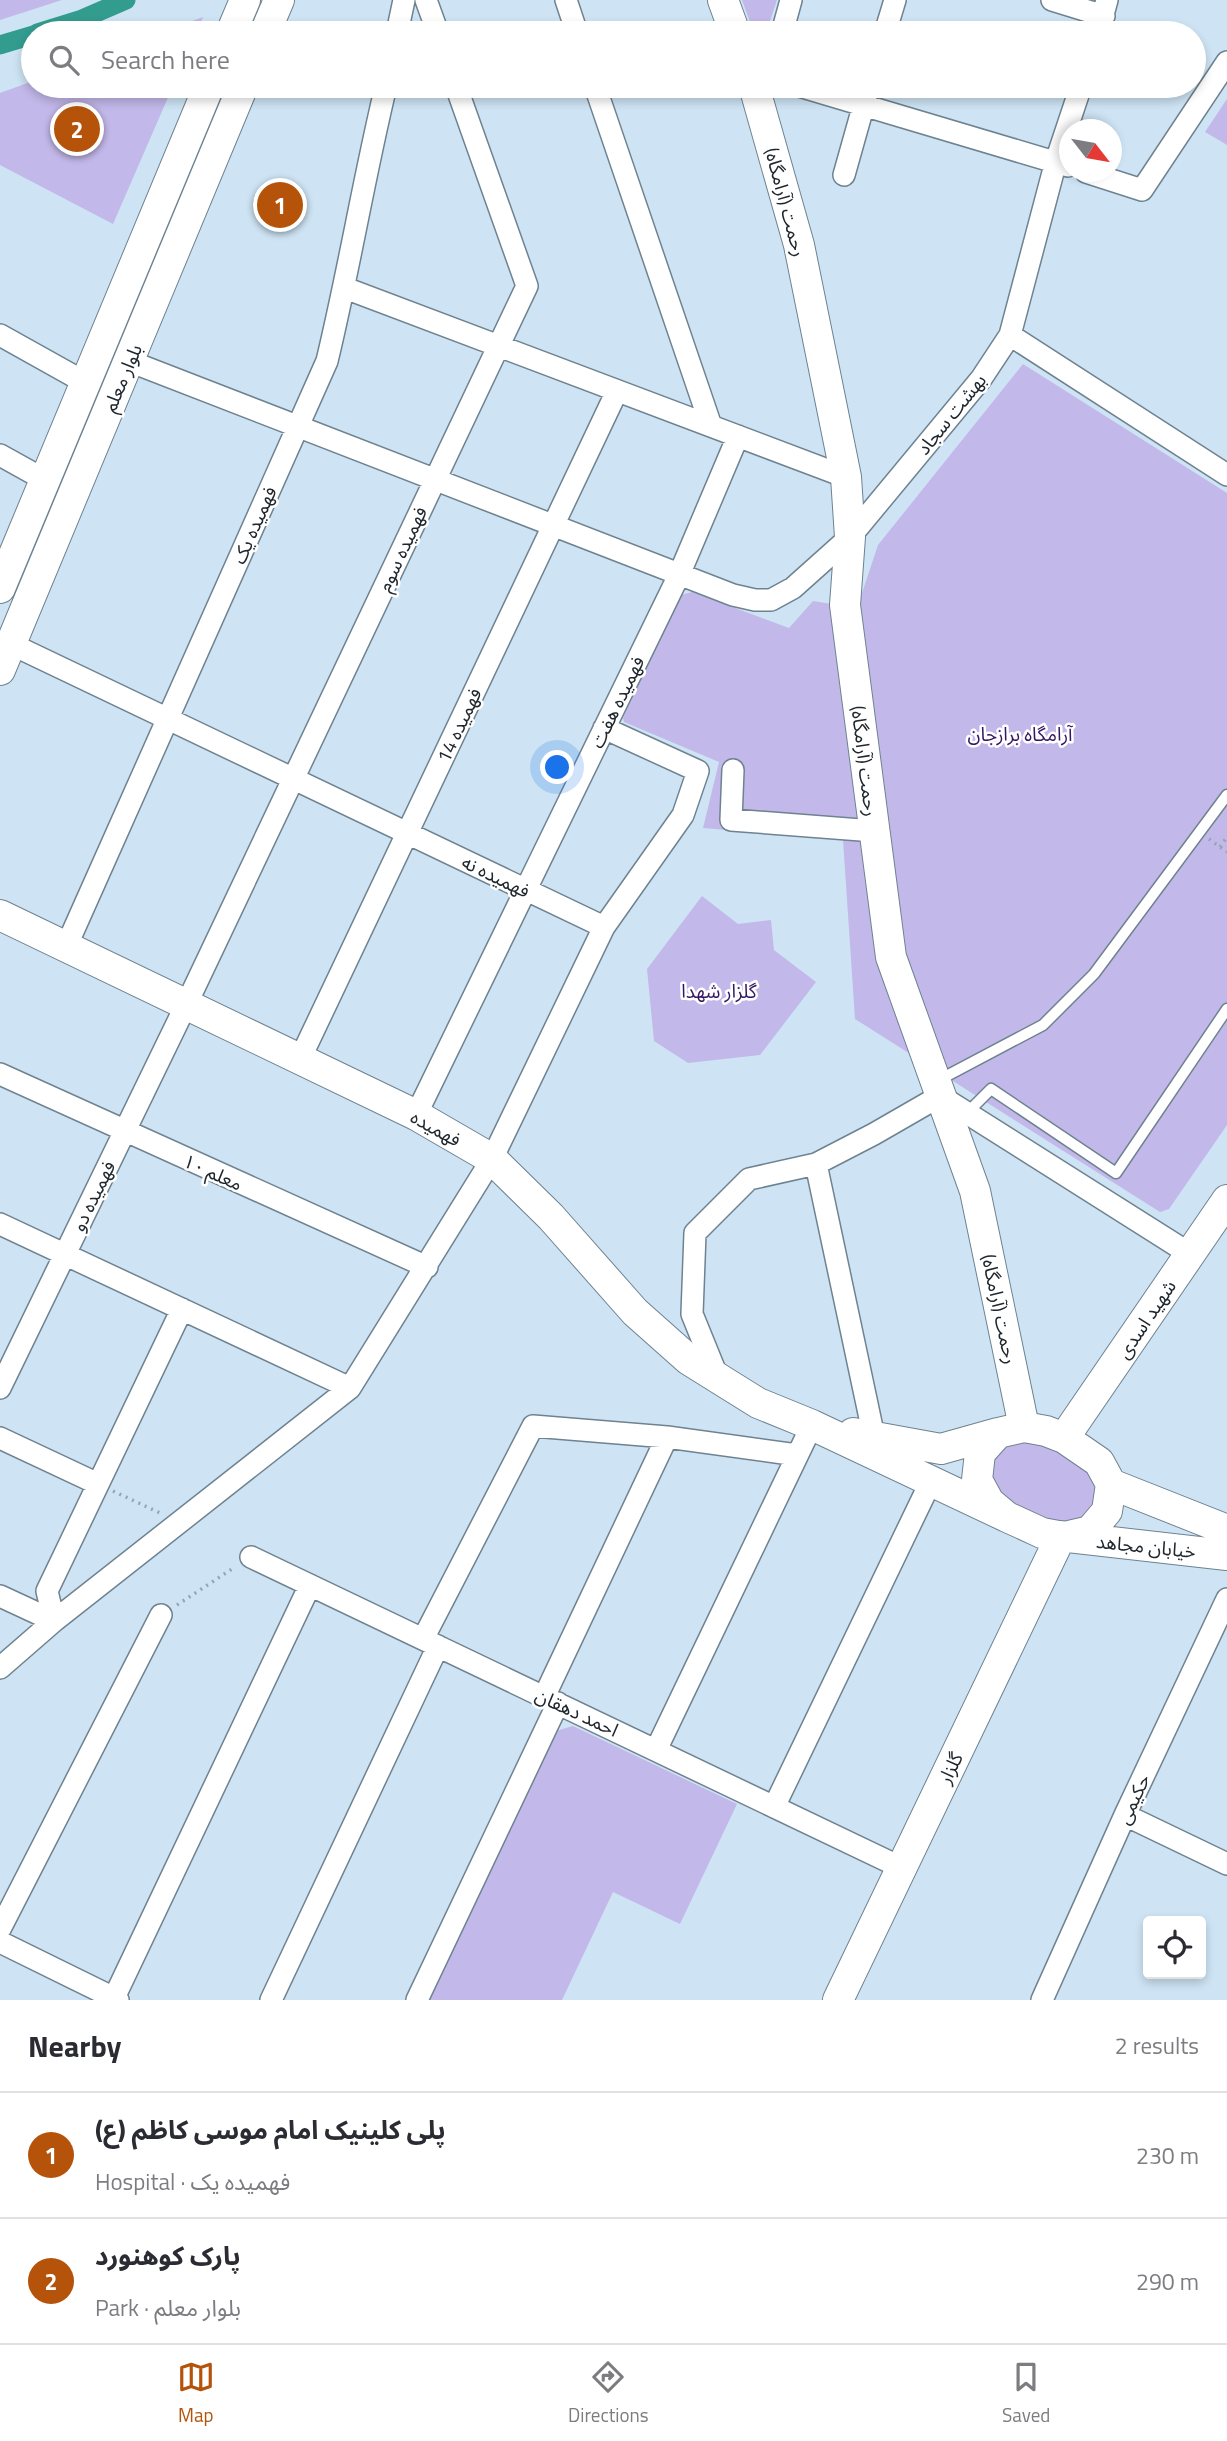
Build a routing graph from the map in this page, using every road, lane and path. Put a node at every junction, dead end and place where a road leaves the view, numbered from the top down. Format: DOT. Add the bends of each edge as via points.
graph roads {
  1 [pos="245,0"];
  2 [pos="279,0"];
  3 [pos="404,0"];
  4 [pos="426,0"];
  5 [pos="566,0"];
  6 [pos="723,0"];
  7 [pos="791,0"];
  8 [pos="895,0"];
  9 [pos="1052,0"];
  10 [pos="1103,16"];
  11 [pos="236,21"];
  12 [pos="270,21"];
  13 [pos="400,21"];
  14 [pos="434,21"];
  15 [pos="573,21"];
  16 [pos="731,21"];
  17 [pos="785,21"];
  18 [pos="889,21"];
  19 [pos="1227,62"];
  20 [pos="1206,94"];
  21 [pos="204,98"];
  22 [pos="238,98"];
  23 [pos="383,98"];
  24 [pos="460,98"];
  25 [pos="599,98"];
  26 [pos="762,98"];
  27 [pos="837,98"];
  28 [pos="865,98"];
  29 [pos="1078,98"];
  30 [pos="1203,98"];
  31 [pos="863,106"];
  32 [pos="1073,119"];
  33 [pos="1059,163"];
  34 [pos="844,175"];
  35 [pos="1059,177"];
  36 [pos="1118,182"];
  37 [pos="345,288"];
  38 [pos="0,335"];
  39 [pos="1010,335"];
  40 [pos="499,346"];
  41 [pos="129,361"];
  42 [pos="86,383"];
  43 [pos="617,391"];
  44 [pos="294,425"];
  45 [pos="711,426"];
  46 [pos="738,436"];
  47 [pos="0,455"];
  48 [pos="1227,475"];
  49 [pos="846,477"];
  50 [pos="46,480"];
  51 [pos="435,480"];
  52 [pos="554,526"];
  53 [pos="849,537"];
  54 [pos="679,575"];
  55 [pos="0,589"];
  56 [pos="5,657"];
  57 [pos="162,716"];
  58 [pos="604,728"];
  59 [pos="733,770"];
  60 [pos="293,779"];
  61 [pos="1227,795"];
  62 [pos="874,831"];
  63 [pos="408,833"];
  64 [pos="1227,837"];
  65 [pos="1227,852"];
  66 [pos="525,890"];
  67 [pos="0,915"];
  68 [pos="604,927"];
  69 [pos="66,947"];
  70 [pos="186,1005"];
  71 [pos="1227,1009"];
  72 [pos="300,1059"];
  73 [pos="0,1074"];
  74 [pos="937,1089"];
  75 [pos="967,1113"];
  76 [pos="416,1115"];
  77 [pos="124,1132"];
  78 [pos="492,1159"];
  79 [pos="816,1164"];
  80 [pos="1227,1200"];
  81 [pos="0,1224"];
  82 [pos="1190,1254"];
  83 [pos="65,1255"];
  84 [pos="427,1267"];
  85 [pos="182,1309"];
  86 [pos="718,1378"];
  87 [pos="0,1388"];
  88 [pos="350,1388"];
  89 [pos="812,1425"];
  90 [pos="1011,1430"];
  91 [pos="667,1437"];
  92 [pos="874,1437"];
  93 [pos="0,1438"];
  94 [pos="1064,1438"];
  95 [pos="797,1455"];
  96 [pos="931,1481"];
  97 [pos="96,1483"];
  98 [pos="1111,1484"];
  99 [pos="1007,1517"];
  100 [pos="178,1521"];
  101 [pos="1223,1521"];
  102 [pos="1063,1536"];
  103 [pos="1227,1555"];
  104 [pos="251,1557"];
  105 [pos="310,1585"];
  106 [pos="0,1596"];
  107 [pos="1227,1599"];
  108 [pos="161,1615"];
  109 [pos="54,1621"];
  110 [pos="431,1642"];
  111 [pos="0,1668"];
  112 [pos="551,1700"];
  113 [pos="656,1750"];
  114 [pos="774,1807"];
  115 [pos="1125,1815"];
  116 [pos="1227,1864"];
  117 [pos="902,1868"];
  118 [pos="0,1929"];
  119 [pos="0,1942"];
  120 [pos="82,1992"];
  121 [pos="116,1999"];
  122 [pos="271,2000"];
  123 [pos="418,2000"];
  124 [pos="838,2000"];
  125 [pos="1042,2000"];
  1 -- 11 [label="street"];
  2 -- 12 [label="street"];
  3 -- 13 [label="street"];
  4 -- 14 [label="street"];
  5 -- 15 [label="street"];
  6 -- 16 [label="street"];
  7 -- 17 [label="street"];
  8 -- 18 [label="street"];
  9 -- 10 [label="street"];
  19 -- 20 [label="street"];
  21 -- 42 [label="street, بلوار معلم"];
  22 -- 41 [label="street, بلوار معلم"];
  23 -- 37 [label="street, فهمیده یک"];
  24 -- 40 [label="street, فهمیده سوم" via="527,286"];
  25 -- 45 [label="street"];
  26 -- 49 [label="street, رحمت (آرامگاه)" via="799,246"];
  27 -- 31 [label="street"];
  28 -- 31 [label="street"];
  29 -- 32 [label="street, بهشت سجاد"];
  30 -- 36 [label="street" via="1143,190"];
  31 -- 33 [label="street"];
  31 -- 34 [label="street"];
  35 -- 39 [label="street, بهشت سجاد"];
  37 -- 40 [label="street"];
  37 -- 44 [label="street, فهمیده یک" via="327,361"];
  38 -- 42 [label="street"];
  39 -- 48 [label="street"];
  39 -- 53 [label="street, بهشت سجاد" via="981,379"];
  40 -- 43 [label="street"];
  40 -- 51 [label="street, فهمیده سوم"];
  41 -- 44 [label="street"];
  41 -- 56 [label="street, بلوار معلم"];
  42 -- 50 [label="street, بلوار معلم"];
  43 -- 45 [label="street"];
  43 -- 52 [label="street, فهمیده 14"];
  44 -- 51 [label="street"];
  44 -- 57 [label="street, فهمیده یک"];
  45 -- 46 [label="street"];
  46 -- 49 [label="street"];
  46 -- 54 [label="street, فهمیده هفت"];
  47 -- 50 [label="street"];
  49 -- 53 [label="street, رحمت (آرامگاه)"];
  50 -- 55 [label="street, بلوار معلم"];
  51 -- 52 [label="street"];
  51 -- 60 [label="street, فهمیده سوم"];
  52 -- 54 [label="street"];
  52 -- 63 [label="street, فهمیده 14"];
  53 -- 54 [label="street, بهشت سجاد" via="793,588 771,600 733,595"];
  53 -- 62 [label="street, رحمت (آرامگاه)" via="845,605"];
  54 -- 58 [label="street, فهمیده هفت"];
  56 -- 57 [label="street, فهمیده نه"];
  57 -- 60 [label="street, فهمیده نه"];
  57 -- 69 [label="street, فهمیده یک"];
  58 -- 66 [label="street, فهمیده هفت"];
  58 -- 68 [label="street" via="698,771 683,815"];
  59 -- 62 [label="street" via="731,820"];
  60 -- 63 [label="street, فهمیده نه"];
  60 -- 70 [label="street, فهمیده سوم"];
  61 -- 74 [label="lane" via="1094,974 1043,1026"];
  62 -- 74 [label="street, رحمت (آرامگاه)" via="891,957"];
  63 -- 66 [label="street, فهمیده نه"];
  63 -- 72 [label="street, فهمیده 14"];
  64 -- 65 [label="path" via="1220,847"];
  66 -- 68 [label="street, فهمیده نه"];
  66 -- 76 [label="street, فهمیده هفت"];
  67 -- 69 [label="street, فهمیده"];
  68 -- 78 [label="street"];
  69 -- 70 [label="street, فهمیده"];
  70 -- 72 [label="street, فهمیده"];
  70 -- 77 [label="street, فهمیده دو"];
  71 -- 75 [label="lane" via="1116,1173 991,1089"];
  72 -- 76 [label="street, فهمیده"];
  73 -- 77 [label="street, معلم ۱۰"];
  74 -- 75 [label="street"];
  74 -- 79 [label="street" via="874,1135"];
  74 -- 90 [label="street, رحمت (آرامگاه)" via="975,1191"];
  75 -- 82 [label="street"];
  76 -- 78 [label="street, فهمیده"];
  77 -- 83 [label="street, فهمیده دو"];
  77 -- 84 [label="street, معلم ۱۰"];
  78 -- 84 [label="street"];
  78 -- 86 [label="street, فهمیده" via="551,1217 635,1312 689,1360"];
  79 -- 86 [label="street" via="749,1179 695,1233 692,1314"];
  79 -- 92 [label="street"];
  80 -- 82 [label="street, شهید اسدی"];
  81 -- 83 [label="street"];
  82 -- 94 [label="street, شهید اسدی"];
  83 -- 85 [label="street"];
  83 -- 87 [label="street, فهمیده دو"];
  84 -- 88 [label="street"];
  85 -- 88 [label="street"];
  85 -- 97 [label="street"];
  86 -- 89 [label="street, فهمیده" via="758,1403"];
  88 -- 100 [label="street"];
  89 -- 92 [label="street"];
  89 -- 95 [label="street"];
  89 -- 96 [label="street"];
  90 -- 92 [label="street" via="940,1448"];
  90 -- 94 [label="street"];
  90 -- 99 [label="street" via="981,1453 977,1480 989,1502"];
  91 -- 95 [label="street"];
  91 -- 110 [label="street" via="533,1426"];
  91 -- 112 [label="street"];
  93 -- 97 [label="street"];
  94 -- 98 [label="street" via="1099,1461"];
  95 -- 113 [label="street"];
  96 -- 99 [label="street"];
  96 -- 114 [label="street"];
  97 -- 100 [label="path"];
  97 -- 109 [label="street" via="47,1591"];
  98 -- 101 [label="street, خیابان مجاهد"];
  98 -- 102 [label="street" via="1107,1511 1090,1531"];
  99 -- 102 [label="street"];
  100 -- 109 [label="street"];
  102 -- 103 [label="street, خیابان مجاهد"];
  102 -- 117 [label="street, گلزار"];
  104 -- 105 [label="street, احمد دهقان"];
  104 -- 108 [label="path"];
  105 -- 110 [label="street, احمد دهقان"];
  105 -- 121 [label="street"];
  106 -- 109 [label="street"];
  107 -- 115 [label="street, حکیمی"];
  108 -- 118 [label="street"];
  109 -- 111 [label="street"];
  110 -- 112 [label="street, احمد دهقان"];
  110 -- 122 [label="street"];
  112 -- 113 [label="street, احمد دهقان"];
  112 -- 123 [label="street"];
  113 -- 114 [label="street, احمد دهقان"];
  114 -- 117 [label="street, احمد دهقان"];
  115 -- 116 [label="street"];
  115 -- 125 [label="street, حکیمی"];
  117 -- 124 [label="street, گلزار"];
  119 -- 120 [label="street"];
  120 -- 121 [label="street"];
}
